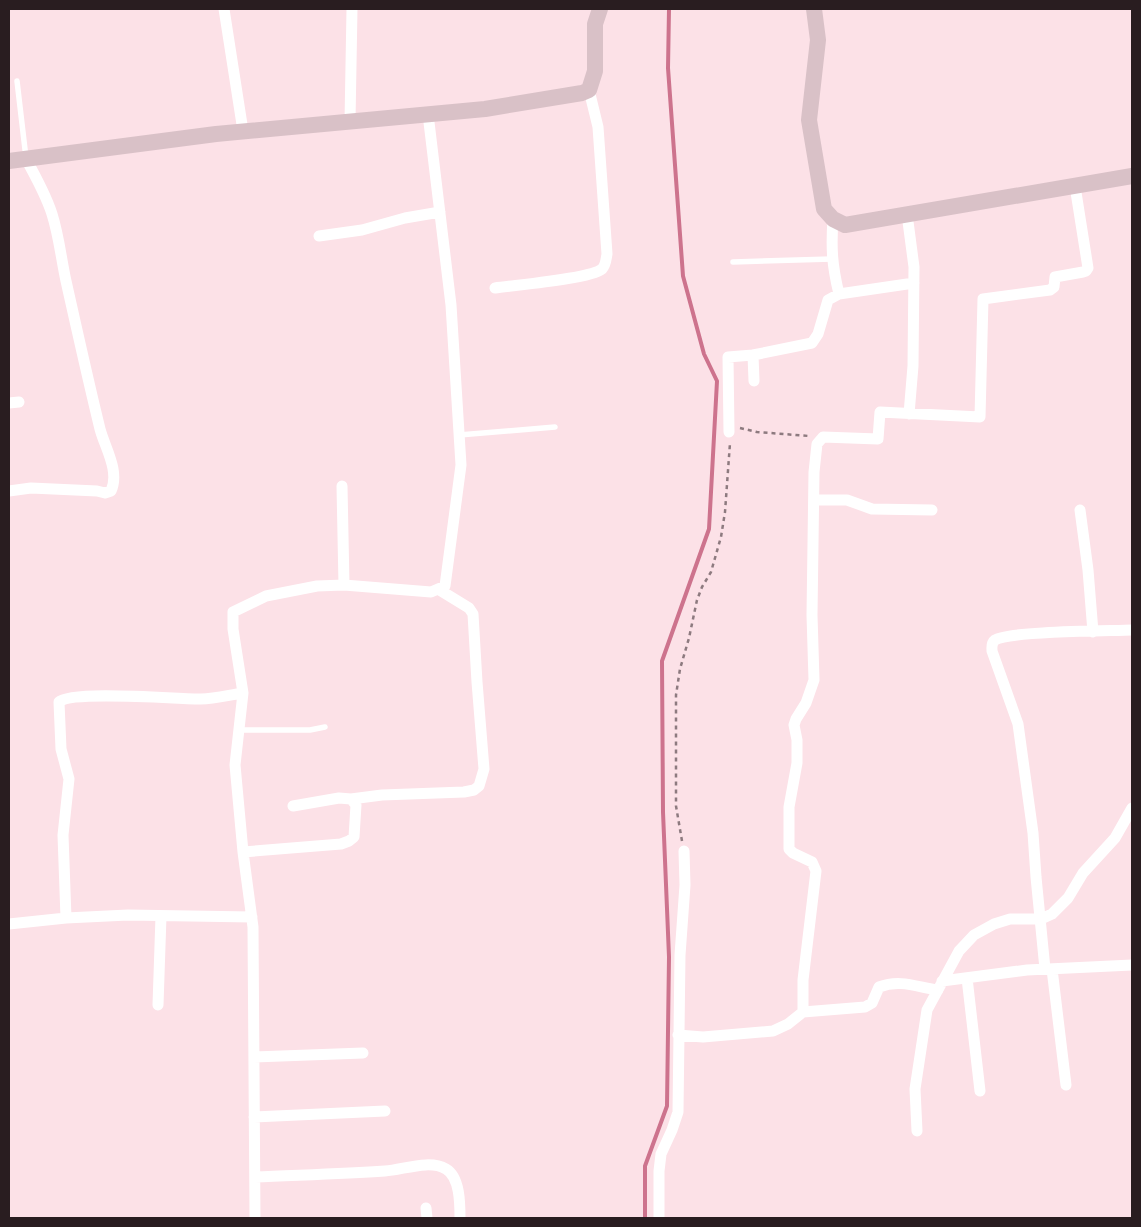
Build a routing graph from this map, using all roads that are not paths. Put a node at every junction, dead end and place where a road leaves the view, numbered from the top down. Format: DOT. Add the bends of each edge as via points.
graph roads {
  1 [pos="224,9"];
  2 [pos="352,9"];
  3 [pos="600,9"];
  4 [pos="814,9"];
  5 [pos="17,81"];
  6 [pos="589,90"];
  7 [pos="428,114"];
  8 [pos="350,120"];
  9 [pos="243,131"];
  10 [pos="26,159"];
  11 [pos="9,162"];
  12 [pos="1132,176"];
  13 [pos="1075,186"];
  14 [pos="440,212"];
  15 [pos="907,214"];
  16 [pos="833,218"];
  17 [pos="318,236"];
  18 [pos="832,260"];
  19 [pos="733,262"];
  20 [pos="914,283"];
  21 [pos="495,288"];
  22 [pos="839,294"];
  23 [pos="753,355"];
  24 [pos="754,381"];
  25 [pos="909,414"];
  26 [pos="555,427"];
  27 [pos="730,432"];
  28 [pos="459,435"];
  29 [pos="342,486"];
  30 [pos="9,491"];
  31 [pos="814,500"];
  32 [pos="932,510"];
  33 [pos="1080,510"];
  34 [pos="344,585"];
  35 [pos="438,589"];
  36 [pos="1132,630"];
  37 [pos="1093,632"];
  38 [pos="243,693"];
  39 [pos="325,727"];
  40 [pos="239,730"];
  41 [pos="351,799"];
  42 [pos="293,806"];
  43 [pos="1132,808"];
  44 [pos="684,851"];
  45 [pos="243,852"];
  46 [pos="161,916"];
  47 [pos="252,917"];
  48 [pos="66,918"];
  49 [pos="1041,919"];
  50 [pos="9,924"];
  51 [pos="1132,965"];
  52 [pos="1049,969"];
  53 [pos="966,978"];
  54 [pos="940,985"];
  55 [pos="158,1005"];
  56 [pos="803,1012"];
  57 [pos="678,1035"];
  58 [pos="363,1053"];
  59 [pos="254,1057"];
  60 [pos="1066,1085"];
  61 [pos="980,1091"];
  62 [pos="385,1111"];
  63 [pos="254,1117"];
  64 [pos="916,1131"];
  65 [pos="255,1177"];
  66 [pos="255,1218"];
  67 [pos="460,1218"];
  68 [pos="659,1218"];
  1 -- 9 [label="street"];
  2 -- 8 [label="street"];
  3 -- 6 [label="street" via="595,24 595,71"];
  4 -- 16 [label="street" via="818,40 809,120 824,209"];
  5 -- 10 [label="lane"];
  6 -- 7 [label="street" via="485,109"];
  6 -- 21 [label="street" via="598,127 608,254 605,265 601,270 578,277"];
  7 -- 8 [label="street"];
  7 -- 14 [label="street"];
  8 -- 9 [label="street"];
  9 -- 10 [label="street"];
  10 -- 11 [label="street"];
  10 -- 30 [label="street" via="51,211 59,238 84,366 113,468 114,483 111,491 105,493 31,488"];
  12 -- 13 [label="street"];
  13 -- 15 [label="street"];
  13 -- 25 [label="street" via="1088,268 1083,272 1055,277 1054,287 1050,290 983,299 980,417"];
  14 -- 17 [label="street" via="362,230"];
  14 -- 28 [label="street" via="451,305"];
  15 -- 16 [label="street" via="844,225"];
  15 -- 20 [label="street"];
  16 -- 18 [label="street"];
  18 -- 19 [label="lane"];
  18 -- 22 [label="street"];
  20 -- 22 [label="street"];
  20 -- 25 [label="street"];
  22 -- 23 [label="street" via="828,300 812,343"];
  23 -- 24 [label="street"];
  23 -- 27 [label="street" via="728,357"];
  25 -- 31 [label="street" via="880,412 878,439 822,437 817,444"];
  26 -- 28 [label="lane"];
  28 -- 35 [label="street" via="461,465 445,586"];
  29 -- 34 [label="street"];
  31 -- 32 [label="street" via="847,500 872,509"];
  31 -- 56 [label="street" via="814,680 794,725 797,763 789,807 788,841 792,853 812,862 816,871 803,980"];
  33 -- 37 [label="street"];
  34 -- 35 [label="street" via="432,592"];
  34 -- 38 [label="street" via="317,586 266,596 233,612"];
  35 -- 41 [label="street" via="473,614 484,768 478,786 464,792"];
  36 -- 37 [label="street"];
  37 -- 49 [label="street" via="1027,634 1003,637 992,644 1018,724"];
  38 -- 40 [label="street"];
  38 -- 48 [label="street" via="203,699 83,696 58,702 61,749 69,779 63,835"];
  39 -- 40 [label="lane"];
  40 -- 45 [label="street" via="235,765"];
  41 -- 42 [label="street"];
  41 -- 45 [label="street" via="356,805 355,827 354,836 349,841"];
  43 -- 49 [label="street" via="1115,838 1083,873 1068,898 1052,914"];
  44 -- 57 [label="street"];
  45 -- 47 [label="street"];
  46 -- 47 [label="street"];
  46 -- 48 [label="street"];
  46 -- 55 [label="street"];
  47 -- 59 [label="street"];
  48 -- 50 [label="street"];
  49 -- 52 [label="street"];
  49 -- 54 [label="street" via="1010,919 974,935 959,951"];
  51 -- 52 [label="street"];
  52 -- 53 [label="street"];
  52 -- 60 [label="street"];
  53 -- 54 [label="street"];
  53 -- 61 [label="street"];
  54 -- 56 [label="street" via="886,984 879,987 872,1003 865,1007"];
  54 -- 64 [label="street" via="927,1010 915,1089"];
  56 -- 57 [label="street" via="774,1031 703,1037"];
  57 -- 68 [label="street" via="678,1112 660,1154"];
  58 -- 59 [label="street"];
  59 -- 63 [label="street"];
  62 -- 63 [label="street"];
  63 -- 65 [label="street"];
  65 -- 66 [label="street"];
  65 -- 67 [label="street" via="387,1171 436,1165 447,1169 455,1179"];
}
